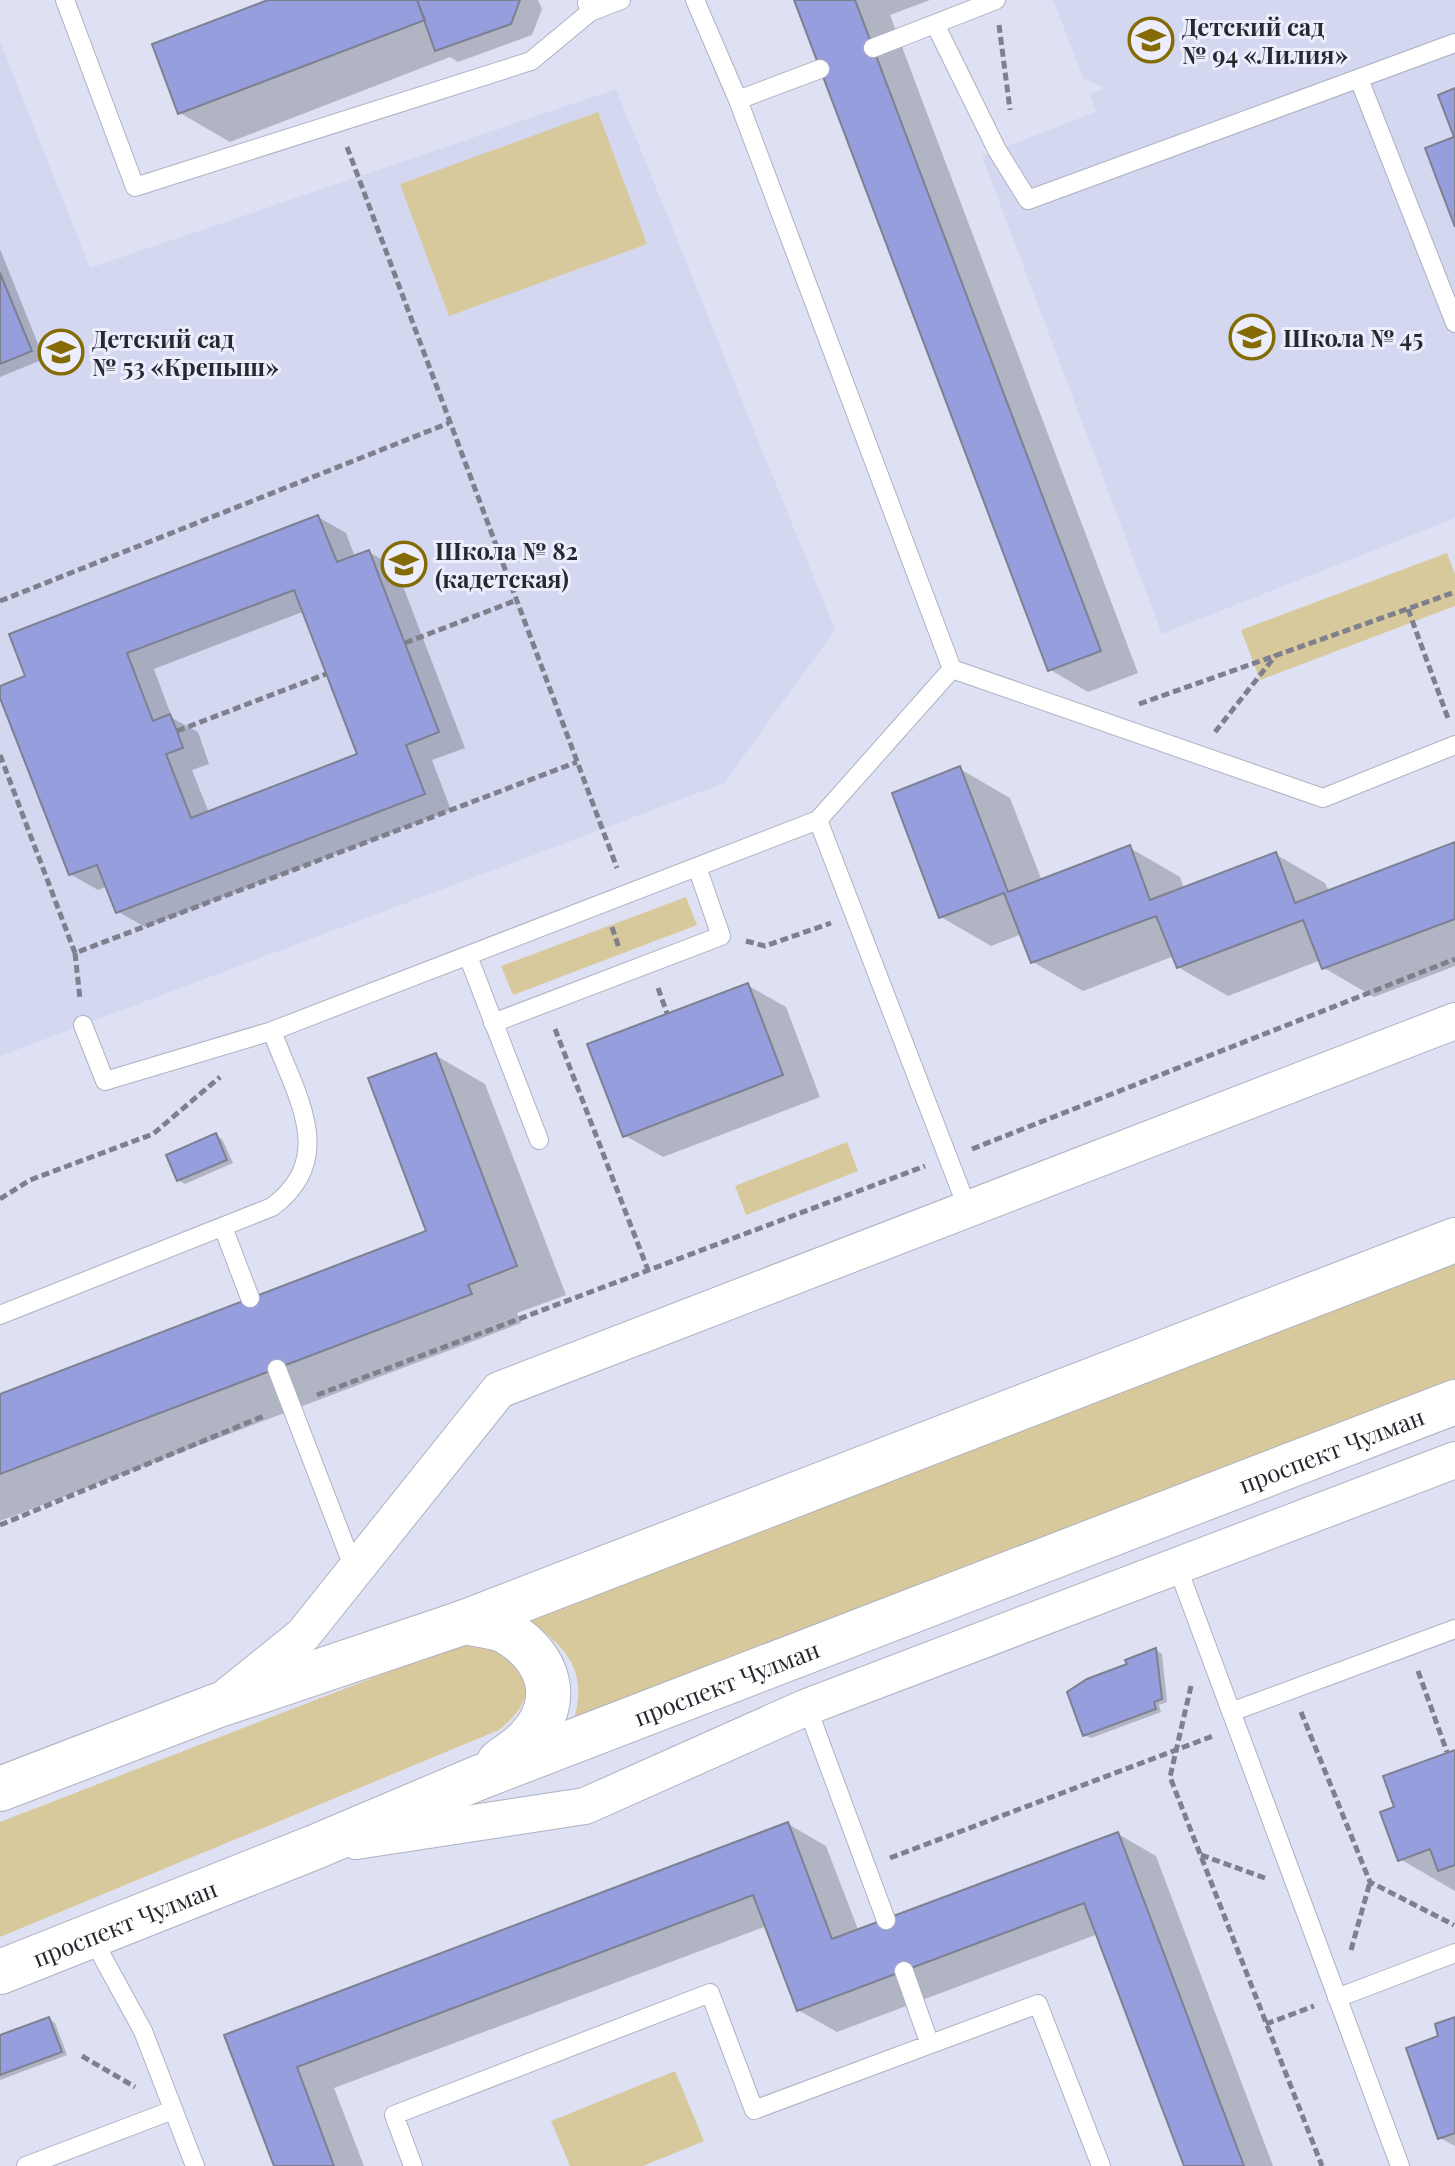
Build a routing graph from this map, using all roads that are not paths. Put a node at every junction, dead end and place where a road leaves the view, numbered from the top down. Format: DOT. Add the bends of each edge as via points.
graph roads {
  1 [pos="65,0"];
  2 [pos="621,0"];
  3 [pos="695,0"];
  4 [pos="588,6"];
  5 [pos="997,7"];
  6 [pos="935,24"];
  7 [pos="1455,43"];
  8 [pos="873,48"];
  9 [pos="820,69"];
  10 [pos="1359,79"];
  11 [pos="738,100"];
  12 [pos="1455,323"];
  13 [pos="952,669"];
  14 [pos="1455,745"];
  15 [pos="818,820"];
  16 [pos="697,867"];
  17 [pos="468,956"];
  18 [pos="1455,1021"];
  19 [pos="493,1023"];
  20 [pos="83,1025"];
  21 [pos="272,1031"];
  22 [pos="539,1140"];
  23 [pos="967,1207"];
  24 [pos="223,1227"];
  25 [pos="1455,1240"];
  26 [pos="250,1298"];
  27 [pos="0,1315"];
  28 [pos="277,1369"];
  29 [pos="1455,1402"];
  30 [pos="1455,1460"];
  31 [pos="1177,1566"];
  32 [pos="354,1569"];
  33 [pos="465,1622"];
  34 [pos="1455,1629"];
  35 [pos="216,1706"];
  36 [pos="807,1707"];
  37 [pos="1234,1720"];
  38 [pos="478,1778"];
  39 [pos="0,1789"];
  40 [pos="315,1847"];
  41 [pos="886,1920"];
  42 [pos="91,1936"];
  43 [pos="1455,1953"];
  44 [pos="904,1971"];
  45 [pos="0,1972"];
  46 [pos="1337,1998"];
  47 [pos="929,2042"];
  48 [pos="173,2110"];
  49 [pos="26,2166"];
  50 [pos="195,2166"];
  51 [pos="413,2166"];
  52 [pos="1101,2166"];
  53 [pos="1400,2166"];
  1 -- 4 [label="lane" via="135,187 531,61"];
  2 -- 4 [label="lane"];
  3 -- 11 [label="lane"];
  5 -- 6 [label="lane"];
  6 -- 8 [label="lane"];
  6 -- 10 [label="lane" via="997,150 1028,200"];
  7 -- 10 [label="lane"];
  9 -- 11 [label="lane"];
  10 -- 12 [label="lane"];
  11 -- 13 [label="lane"];
  13 -- 14 [label="lane" via="1323,798"];
  13 -- 15 [label="lane"];
  15 -- 16 [label="lane"];
  15 -- 23 [label="lane"];
  16 -- 17 [label="lane"];
  16 -- 19 [label="lane" via="721,936"];
  17 -- 19 [label="lane"];
  17 -- 21 [label="lane"];
  18 -- 23 [label="street"];
  19 -- 22 [label="lane"];
  20 -- 21 [label="lane" via="105,1081"];
  21 -- 24 [label="lane" via="306,1124 310,1148 305,1173 293,1192 272,1207"];
  23 -- 32 [label="street" via="499,1390"];
  24 -- 26 [label="lane"];
  24 -- 27 [label="lane"];
  25 -- 33 [label="main road"];
  28 -- 32 [label="lane"];
  29 -- 38 [label="main road, проспект Чулман"];
  30 -- 31 [label="street"];
  31 -- 36 [label="street"];
  31 -- 37 [label="lane"];
  32 -- 35 [label="street" via="303,1635"];
  33 -- 35 [label="main road"];
  33 -- 38 [label="main road" via="504,1630 528,1648 547,1673 547,1709 528,1739"];
  34 -- 37 [label="lane" via="1292,1690"];
  35 -- 39 [label="main road"];
  36 -- 40 [label="street" via="585,1806"];
  36 -- 41 [label="lane"];
  37 -- 46 [label="lane"];
  38 -- 40 [label="main road, проспект Чулман"];
  40 -- 42 [label="main road, проспект Чулман"];
  42 -- 45 [label="main road, проспект Чулман"];
  42 -- 48 [label="lane" via="143,2031"];
  43 -- 46 [label="lane"];
  44 -- 47 [label="lane"];
  46 -- 53 [label="lane"];
  47 -- 51 [label="lane" via="754,2110 710,1993 394,2115"];
  47 -- 52 [label="lane" via="1038,2004"];
  48 -- 49 [label="lane"];
  48 -- 50 [label="lane"];
}
